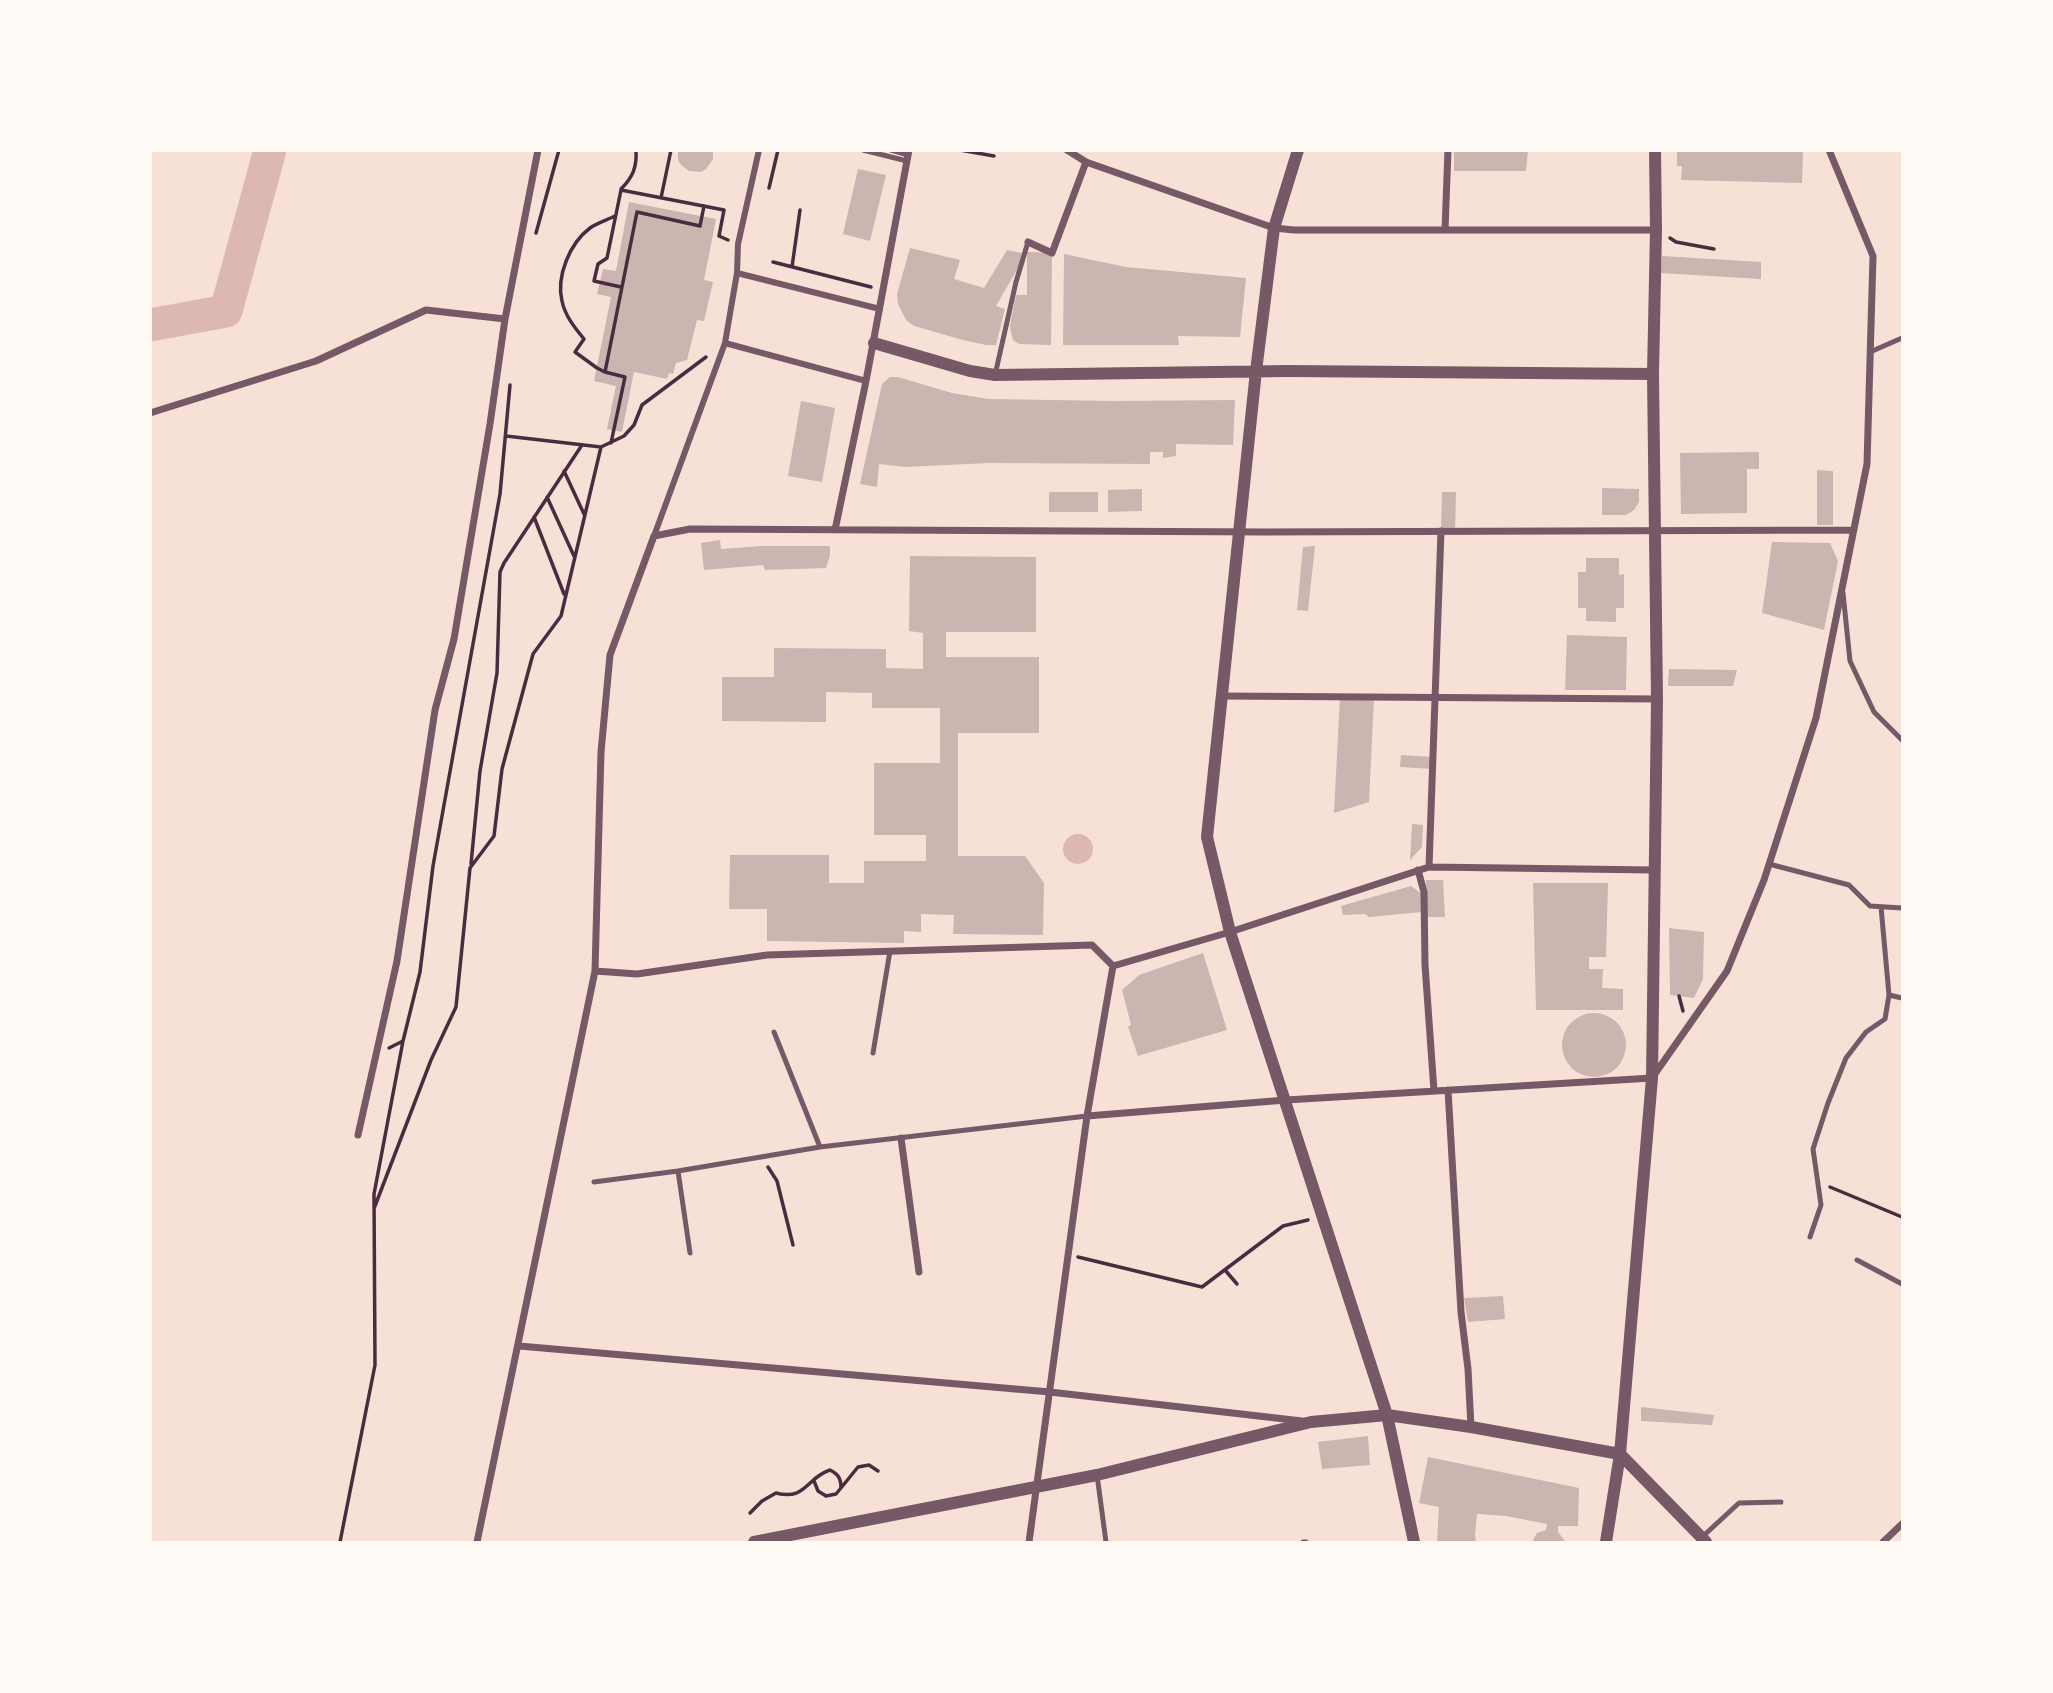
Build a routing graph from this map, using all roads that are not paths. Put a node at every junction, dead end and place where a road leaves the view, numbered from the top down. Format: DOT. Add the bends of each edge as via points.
graph roads {
  1 [pos="538,150"];
  2 [pos="758,150"];
  3 [pos="863,150"];
  4 [pos="891,150"];
  5 [pos="1066,150"];
  6 [pos="1297,150"];
  7 [pos="1448,150"];
  8 [pos="1655,150"];
  9 [pos="1829,150"];
  10 [pos="908,156"];
  11 [pos="1086,162"];
  12 [pos="1274,228"];
  13 [pos="1445,230"];
  14 [pos="1656,230"];
  15 [pos="1028,242"];
  16 [pos="737,273"];
  17 [pos="880,309"];
  18 [pos="505,318"];
  19 [pos="1902,338"];
  20 [pos="725,343"];
  21 [pos="874,343"];
  22 [pos="1870,352"];
  23 [pos="1256,371"];
  24 [pos="1653,374"];
  25 [pos="995,375"];
  26 [pos="866,381"];
  27 [pos="150,413"];
  28 [pos="1656,529"];
  29 [pos="835,530"];
  30 [pos="1853,530"];
  31 [pos="1441,531"];
  32 [pos="1240,532"];
  33 [pos="654,536"];
  34 [pos="1843,584"];
  35 [pos="1221,696"];
  36 [pos="1436,698"];
  37 [pos="1657,699"];
  38 [pos="1902,740"];
  39 [pos="1769,864"];
  40 [pos="1429,867"];
  41 [pos="1418,870"];
  42 [pos="1654,870"];
  43 [pos="1881,907"];
  44 [pos="1902,908"];
  45 [pos="1230,932"];
  46 [pos="890,951"];
  47 [pos="1113,966"];
  48 [pos="595,971"];
  49 [pos="1889,995"];
  50 [pos="1902,998"];
  51 [pos="775,1032"];
  52 [pos="873,1053"];
  53 [pos="1652,1077"];
  54 [pos="1448,1090"];
  55 [pos="1434,1091"];
  56 [pos="1286,1100"];
  57 [pos="1087,1116"];
  58 [pos="358,1135"];
  59 [pos="901,1138"];
  60 [pos="820,1147"];
  61 [pos="678,1171"];
  62 [pos="594,1182"];
  63 [pos="1810,1237"];
  64 [pos="690,1253"];
  65 [pos="1857,1260"];
  66 [pos="919,1272"];
  67 [pos="1902,1284"];
  68 [pos="519,1346"];
  69 [pos="1050,1392"];
  70 [pos="1387,1415"];
  71 [pos="1311,1422"];
  72 [pos="1471,1427"];
  73 [pos="1620,1454"];
  74 [pos="1097,1475"];
  75 [pos="1036,1487"];
  76 [pos="1781,1502"];
  77 [pos="1902,1524"];
  78 [pos="778,1540"];
  79 [pos="1703,1540"];
  80 [pos="477,1542"];
  81 [pos="754,1542"];
  82 [pos="1029,1542"];
  83 [pos="1105,1542"];
  84 [pos="1414,1542"];
  85 [pos="1606,1542"];
  86 [pos="1884,1542"];
  1 -- 18 [label="street"];
  2 -- 16 [label="street" via="738,244"];
  3 -- 10 [label="lane"];
  4 -- 10 [label="lane"];
  5 -- 11 [label="street"];
  6 -- 12 [label="street"];
  7 -- 13 [label="street"];
  8 -- 14 [label="street"];
  9 -- 22 [label="street" via="1874,256"];
  10 -- 17 [label="street"];
  11 -- 12 [label="street"];
  11 -- 15 [label="street" via="1052,253"];
  12 -- 13 [label="street"];
  12 -- 23 [label="street"];
  13 -- 14 [label="street"];
  14 -- 24 [label="street"];
  15 -- 25 [label="lane"];
  16 -- 17 [label="street"];
  16 -- 20 [label="street"];
  17 -- 21 [label="street"];
  18 -- 27 [label="street" via="426,310 316,361"];
  18 -- 58 [label="street" via="454,639 435,709 397,961"];
  19 -- 22 [label="lane"];
  20 -- 26 [label="street"];
  20 -- 33 [label="street"];
  21 -- 25 [label="street"];
  21 -- 26 [label="street"];
  22 -- 30 [label="street" via="1867,464"];
  23 -- 24 [label="street"];
  23 -- 25 [label="street"];
  23 -- 32 [label="street"];
  24 -- 28 [label="street"];
  26 -- 29 [label="street"];
  28 -- 30 [label="street"];
  28 -- 31 [label="street"];
  28 -- 37 [label="street"];
  29 -- 32 [label="street"];
  29 -- 33 [label="street" via="690,528"];
  30 -- 34 [label="street"];
  31 -- 32 [label="street"];
  31 -- 36 [label="street"];
  32 -- 35 [label="street"];
  33 -- 48 [label="street" via="610,655 601,752"];
  34 -- 38 [label="lane" via="1850,661 1874,712"];
  34 -- 39 [label="street" via="1816,718"];
  35 -- 36 [label="street"];
  35 -- 45 [label="street" via="1207,837"];
  36 -- 37 [label="street"];
  36 -- 40 [label="street"];
  37 -- 42 [label="street"];
  39 -- 43 [label="lane" via="1849,885 1870,906"];
  39 -- 53 [label="street" via="1727,971"];
  40 -- 41 [label="street"];
  40 -- 42 [label="street"];
  41 -- 45 [label="street"];
  41 -- 55 [label="street" via="1424,892"];
  42 -- 53 [label="street"];
  43 -- 44 [label="lane"];
  43 -- 49 [label="lane"];
  45 -- 47 [label="street"];
  45 -- 56 [label="street"];
  46 -- 47 [label="street" via="1092,945"];
  46 -- 48 [label="street" via="767,955 637,974"];
  46 -- 52 [label="lane"];
  47 -- 57 [label="street"];
  48 -- 68 [label="street"];
  49 -- 50 [label="lane"];
  49 -- 63 [label="lane" via="1885,1019 1867,1032 1846,1058 1812,1149 1821,1205"];
  51 -- 60 [label="lane"];
  53 -- 54 [label="street"];
  53 -- 73 [label="street"];
  54 -- 55 [label="street"];
  54 -- 72 [label="street"];
  55 -- 56 [label="street"];
  56 -- 57 [label="street"];
  56 -- 70 [label="street"];
  57 -- 59 [label="lane"];
  57 -- 69 [label="street"];
  59 -- 60 [label="lane"];
  59 -- 66 [label="street"];
  60 -- 61 [label="lane"];
  61 -- 62 [label="lane"];
  61 -- 64 [label="lane"];
  65 -- 67 [label="lane"];
  68 -- 69 [label="street"];
  68 -- 80 [label="street"];
  69 -- 71 [label="street"];
  69 -- 75 [label="street"];
  70 -- 71 [label="street"];
  70 -- 72 [label="street"];
  70 -- 84 [label="street"];
  71 -- 74 [label="street"];
  72 -- 73 [label="street"];
  73 -- 79 [label="street"];
  73 -- 85 [label="street"];
  74 -- 75 [label="street"];
  74 -- 83 [label="lane"];
  75 -- 78 [label="street"];
  75 -- 82 [label="street"];
  76 -- 79 [label="lane" via="1739,1503"];
  77 -- 86 [label="street"];
  78 -- 81 [label="street"];
}
